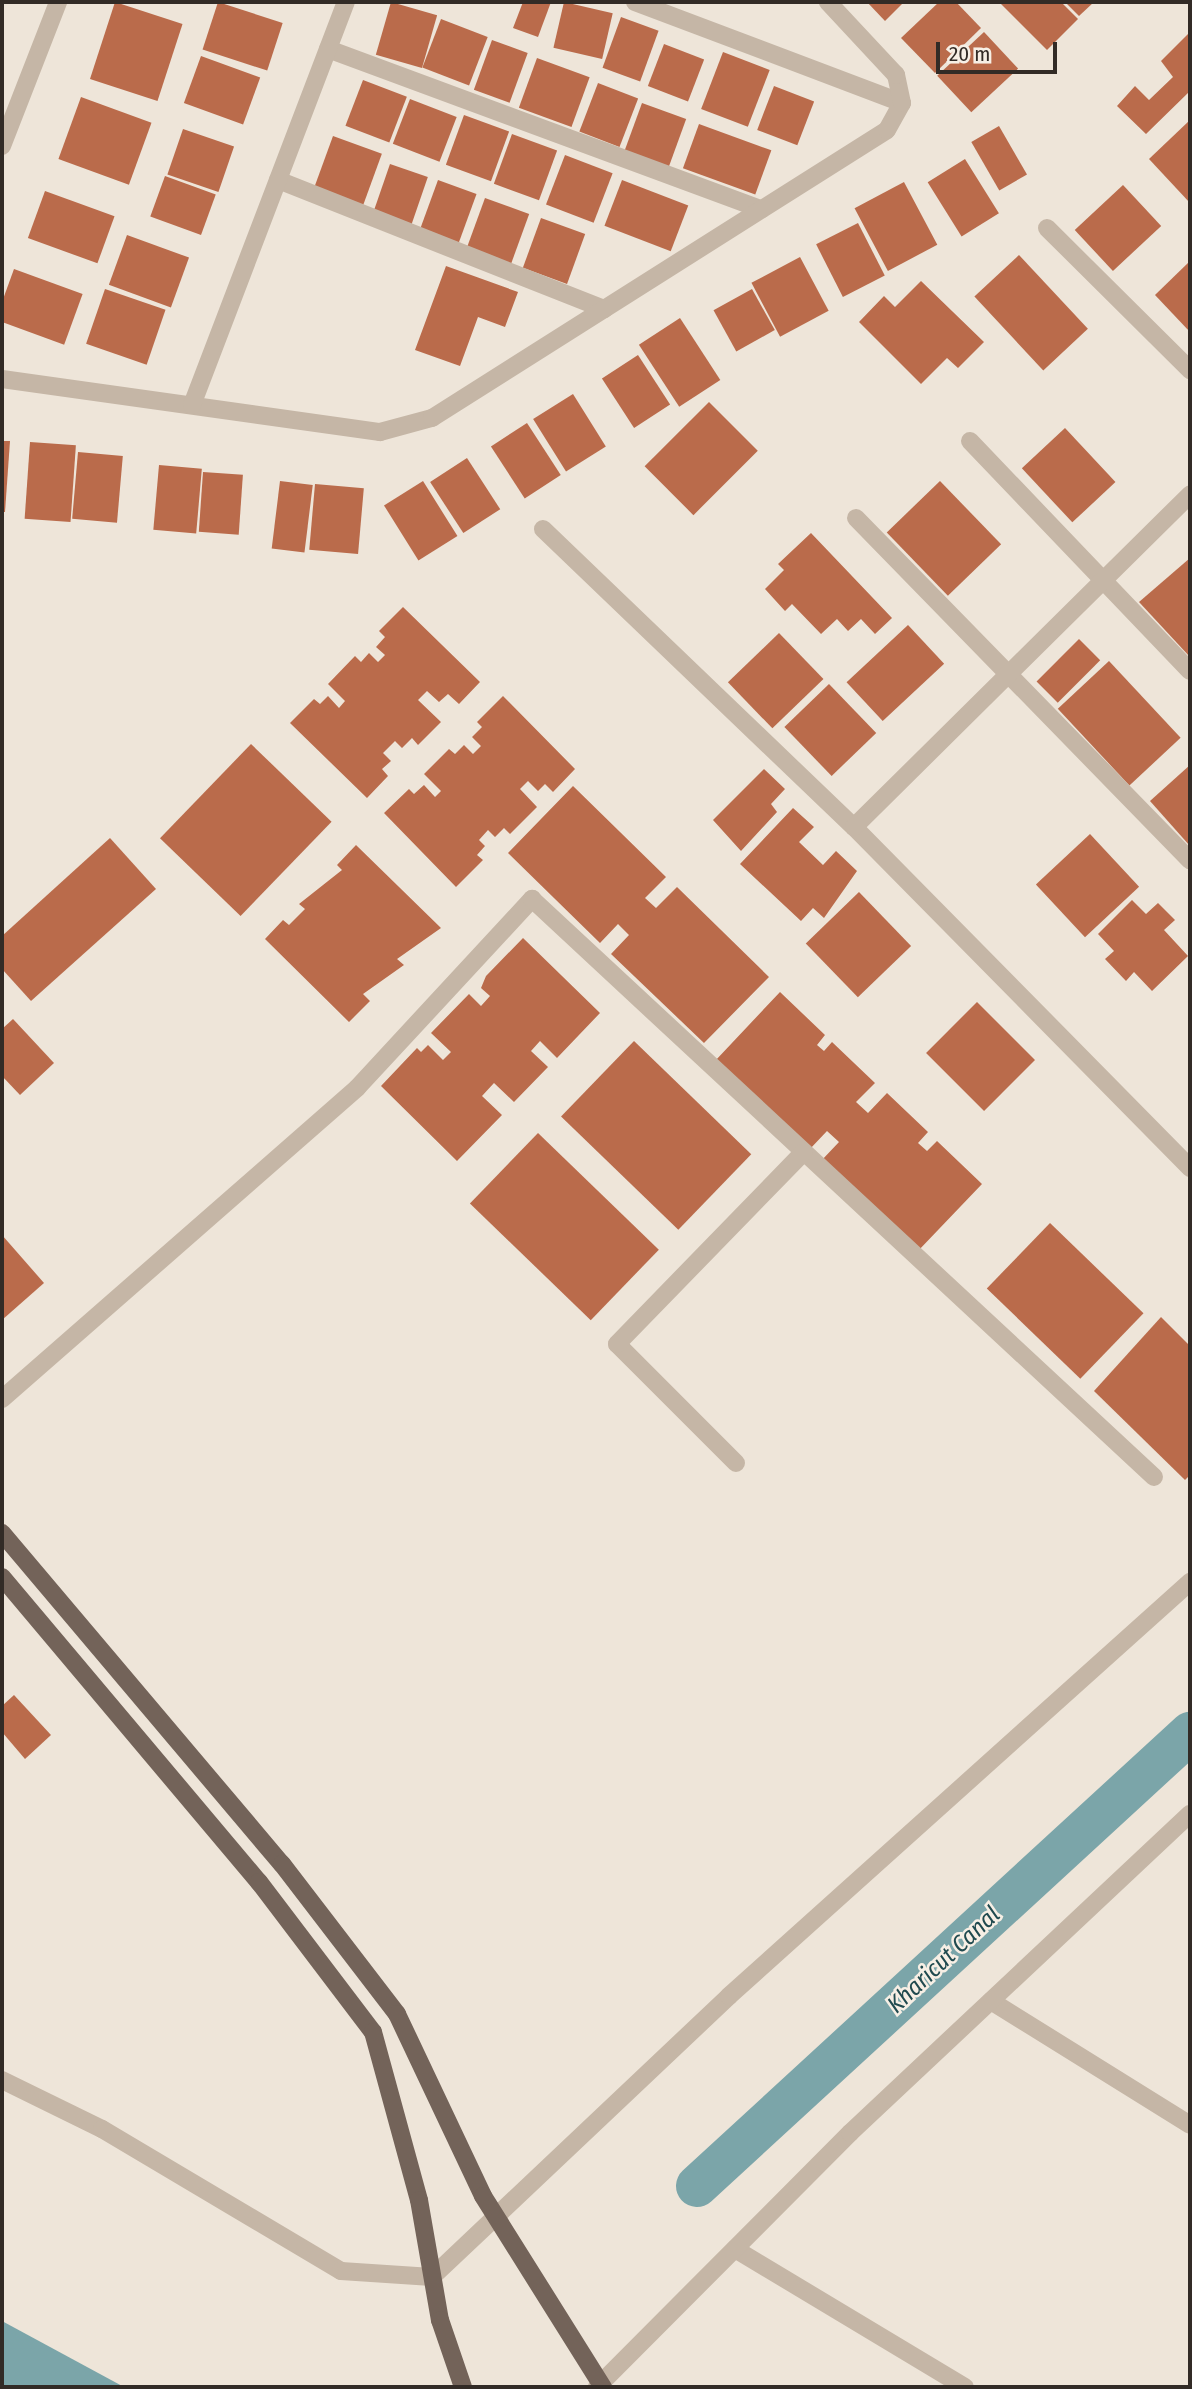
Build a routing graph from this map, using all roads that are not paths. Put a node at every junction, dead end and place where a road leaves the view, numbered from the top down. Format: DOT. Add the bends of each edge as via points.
graph roads {
  1 [pos="58,2"];
  2 [pos="346,2"];
  3 [pos="635,2"];
  4 [pos="828,2"];
  5 [pos="657,6"];
  6 [pos="328,49"];
  7 [pos="902,103"];
  8 [pos="2,146"];
  9 [pos="278,180"];
  10 [pos="761,209"];
  11 [pos="1047,228"];
  12 [pos="604,309"];
  13 [pos="1190,370"];
  14 [pos="2,379"];
  15 [pos="192,405"];
  16 [pos="970,441"];
  17 [pos="1190,494"];
  18 [pos="856,518"];
  19 [pos="543,529"];
  20 [pos="1103,580"];
  21 [pos="1190,671"];
  22 [pos="1008,674"];
  23 [pos="854,827"];
  24 [pos="1190,860"];
  25 [pos="804,1152"];
  26 [pos="1190,1168"];
  27 [pos="2,1399"];
  28 [pos="736,1463"];
  29 [pos="1154,1477"];
  30 [pos="2,1533"];
  31 [pos="2,1577"];
  32 [pos="1190,1582"];
  33 [pos="1190,1814"];
  34 [pos="991,2001"];
  35 [pos="2,2080"];
  36 [pos="1190,2124"];
  37 [pos="498,2219"];
  38 [pos="735,2249"];
  39 [pos="432,2277"];
  40 [pos="600,2386"];
  41 [pos="463,2387"];
  42 [pos="965,2387"];
  1 -- 8 [label="street"];
  2 -- 6 [label="street"];
  3 -- 5 [label="street"];
  4 -- 7 [label="street" via="896,75"];
  5 -- 7 [label="street"];
  6 -- 9 [label="street"];
  6 -- 10 [label="street"];
  7 -- 10 [label="street" via="887,130"];
  9 -- 12 [label="street"];
  9 -- 15 [label="street"];
  10 -- 12 [label="street"];
  11 -- 13 [label="street"];
  12 -- 15 [label="street" via="432,418 380,432"];
  14 -- 15 [label="street"];
  16 -- 20 [label="street"];
  17 -- 20 [label="street"];
  18 -- 22 [label="street"];
  19 -- 23 [label="street"];
  20 -- 21 [label="street"];
  20 -- 22 [label="street"];
  22 -- 23 [label="street"];
  22 -- 24 [label="street"];
  23 -- 26 [label="street"];
  25 -- 27 [label="street" via="532,899 357,1088"];
  25 -- 28 [label="street" via="617,1344"];
  25 -- 29 [label="street"];
  30 -- 37 [label="main road" via="282,1864 397,2014"];
  31 -- 39 [label="main road" via="259,1882 373,2032 419,2200"];
  32 -- 37 [label="street" via="729,1996"];
  33 -- 34 [label="street"];
  34 -- 36 [label="street"];
  34 -- 38 [label="street"];
  35 -- 39 [label="street" via="102,2129 341,2271"];
  37 -- 39 [label="street"];
  37 -- 40 [label="main road"];
  38 -- 40 [label="street"];
  38 -- 42 [label="street"];
  39 -- 41 [label="main road"];
}
